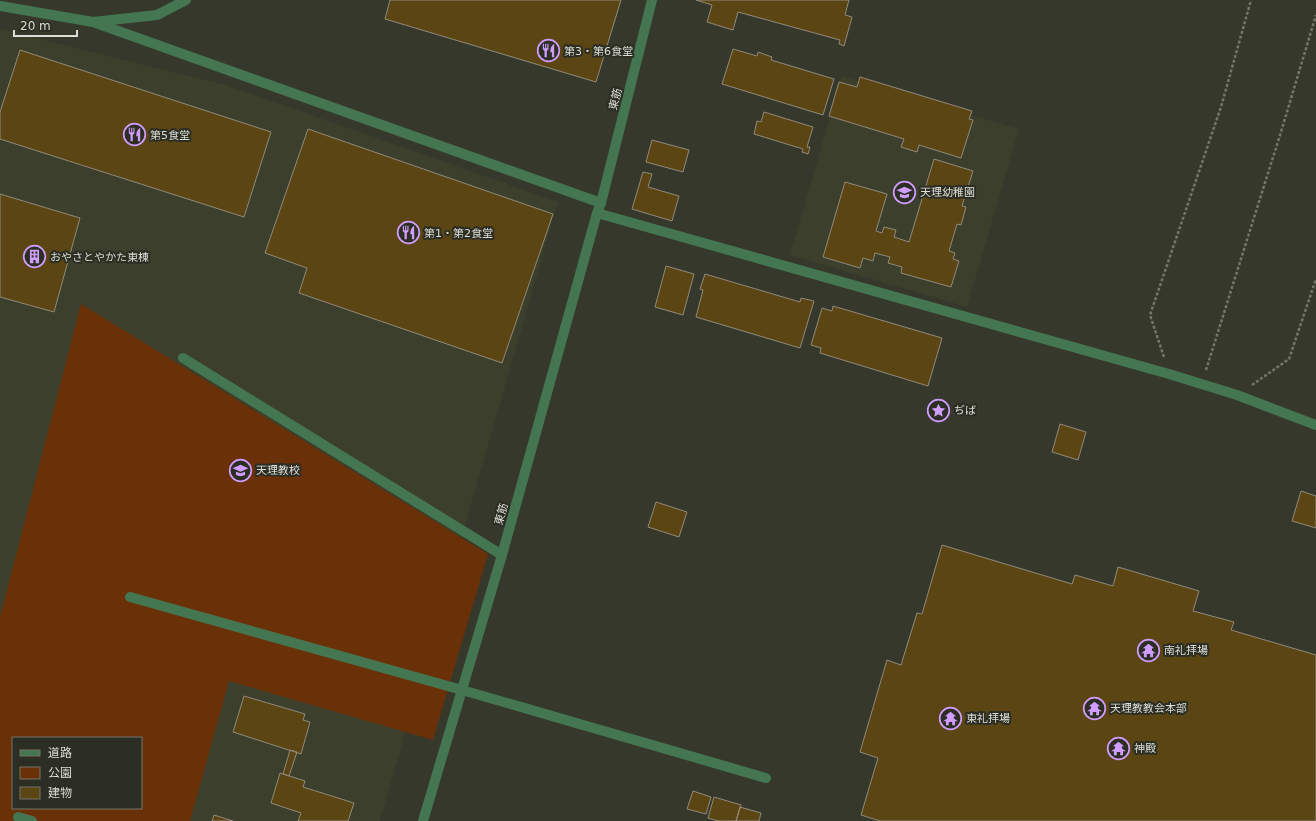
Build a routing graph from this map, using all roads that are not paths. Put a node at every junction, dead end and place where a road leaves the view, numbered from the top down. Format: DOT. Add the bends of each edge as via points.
graph roads {
  1 [pos="186,0"];
  2 [pos="652,0"];
  3 [pos="0,6"];
  4 [pos="93,22"];
  5 [pos="601,203"];
  6 [pos="597,213"];
  7 [pos="183,358"];
  8 [pos="1316,425"];
  9 [pos="502,555"];
  10 [pos="130,597"];
  11 [pos="462,690"];
  12 [pos="766,778"];
  13 [pos="18,817"];
  14 [pos="32,821"];
  15 [pos="423,821"];
  1 -- 4 [label="street" via="157,15"];
  2 -- 5 [label="street, 東筋"];
  3 -- 4 [label="street"];
  4 -- 5 [label="street"];
  5 -- 6 [label="street, 東筋"];
  6 -- 8 [label="street" via="1201,384"];
  6 -- 9 [label="street, 東筋"];
  7 -- 9 [label="street"];
  9 -- 11 [label="street, 東筋"];
  10 -- 11 [label="street"];
  11 -- 12 [label="street"];
  11 -- 15 [label="street, 東筋"];
  13 -- 14 [label="street"];
}
